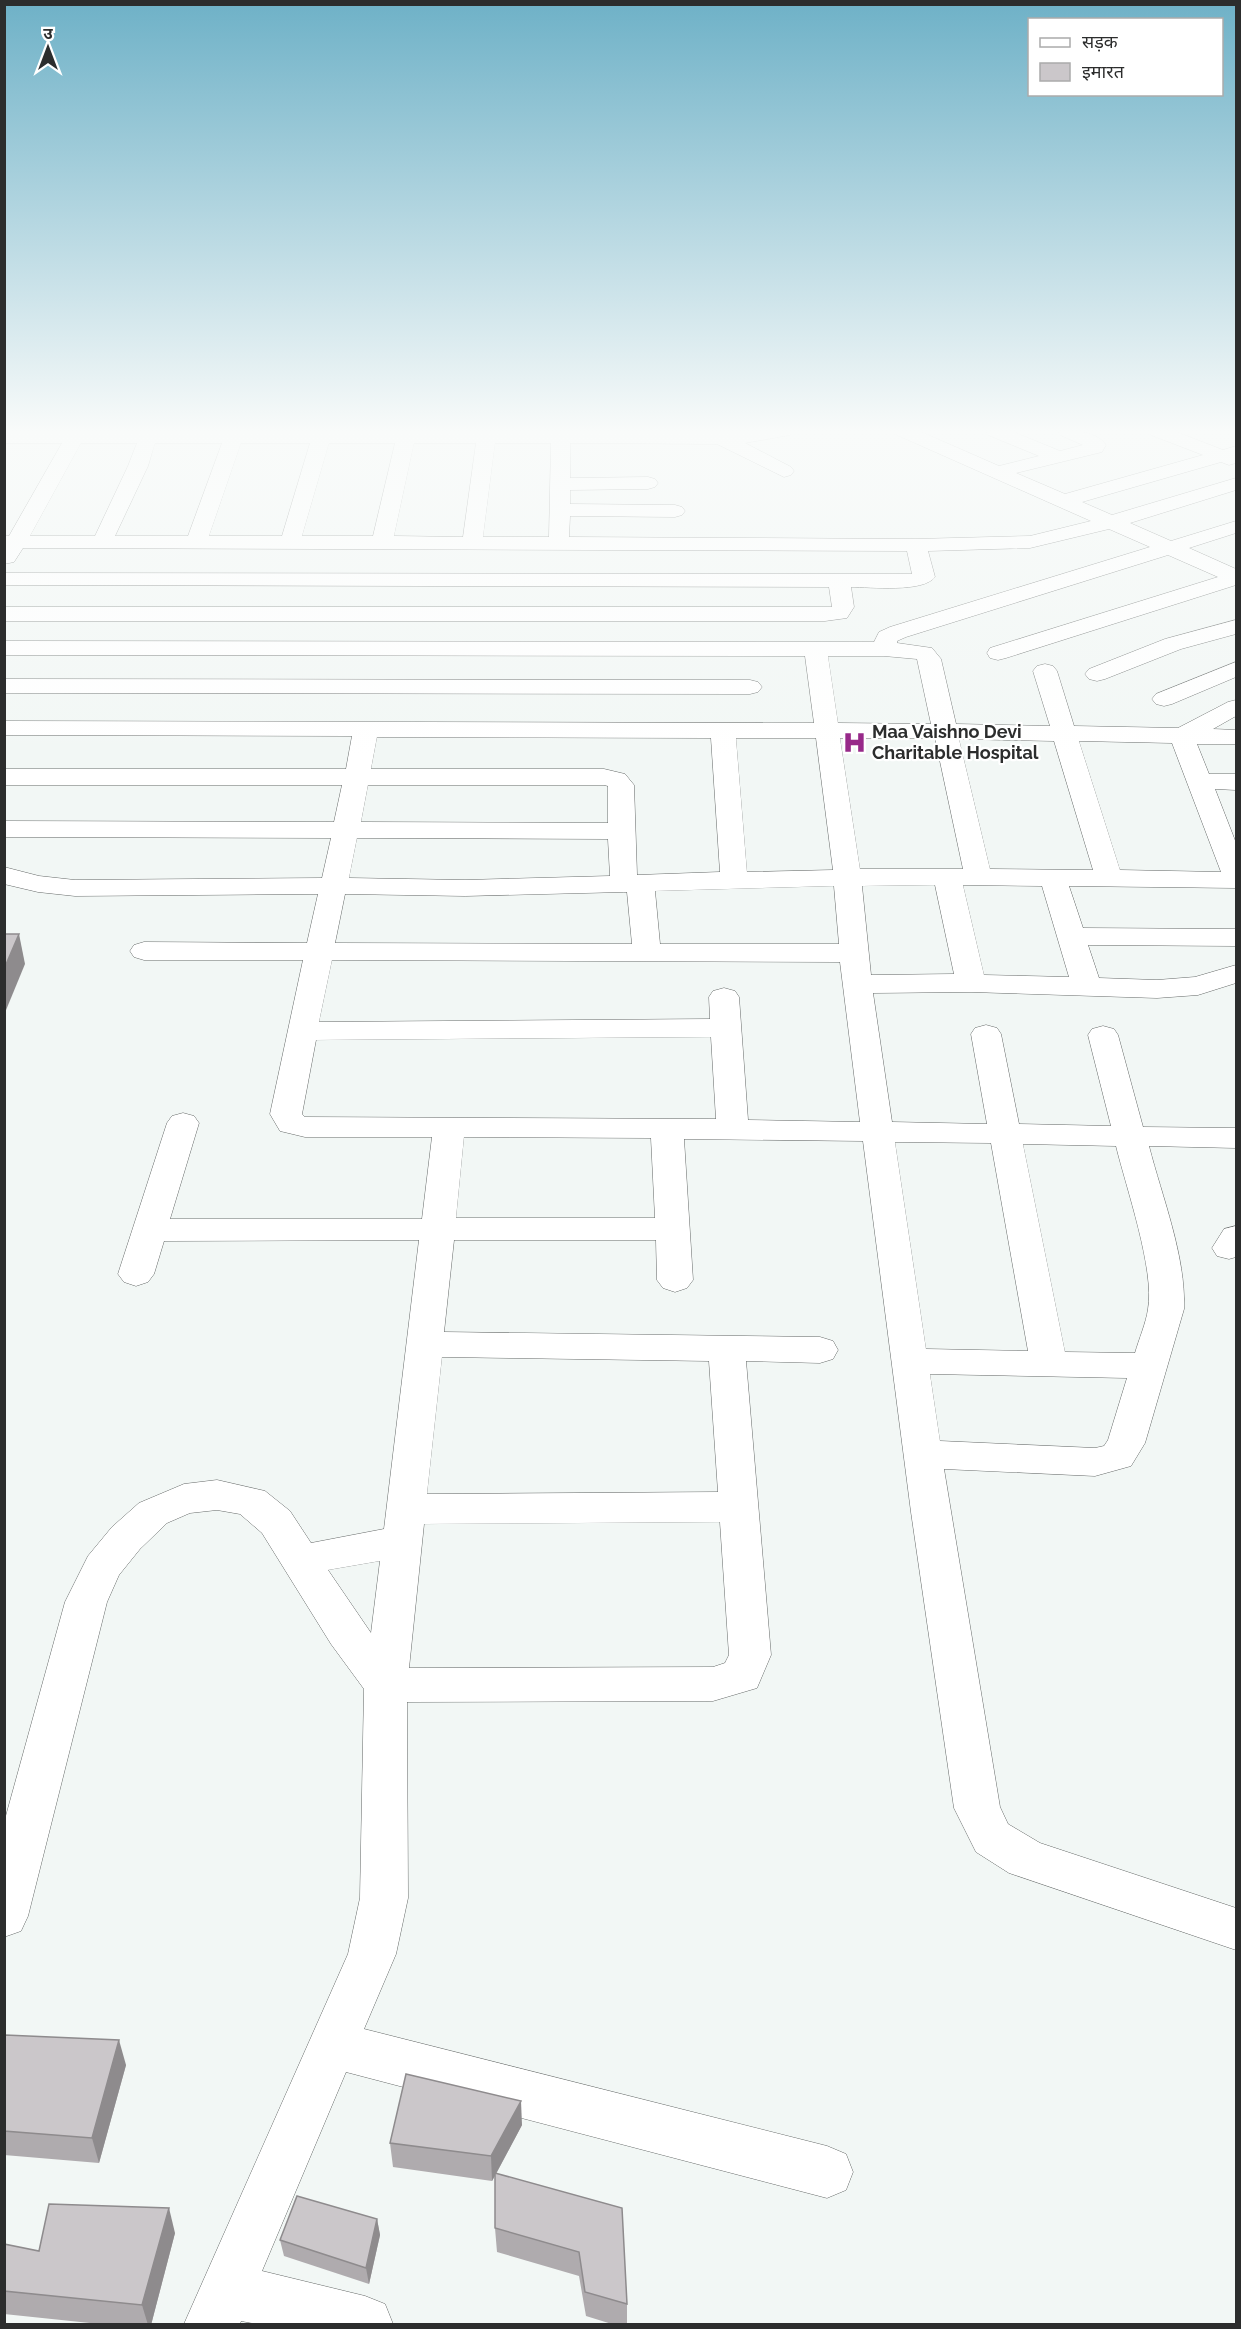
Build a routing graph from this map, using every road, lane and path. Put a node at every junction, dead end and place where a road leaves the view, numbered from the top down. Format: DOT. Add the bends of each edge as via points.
graph roads {
  1 [pos="197,540"];
  2 [pos="291,540"];
  3 [pos="382,540"];
  4 [pos="472,540"];
  5 [pos="559,540"];
  6 [pos="1039,540"];
  7 [pos="1152,540"];
  8 [pos="1197,540"];
  9 [pos="10,542"];
  10 [pos="102,542"];
  11 [pos="196,543"];
  12 [pos="243,543"];
  13 [pos="290,543"];
  14 [pos="381,543"];
  15 [pos="472,543"];
  16 [pos="559,543"];
  17 [pos="605,543"];
  18 [pos="916,545"];
  19 [pos="1171,548"];
  20 [pos="4,562"];
  21 [pos="1236,577"];
  22 [pos="4,579"];
  23 [pos="229,579"];
  24 [pos="603,580"];
  25 [pos="839,580"];
  26 [pos="967,611"];
  27 [pos="4,614"];
  28 [pos="190,615"];
  29 [pos="490,615"];
  30 [pos="1236,627"];
  31 [pos="1006,632"];
  32 [pos="4,648"];
  33 [pos="487,648"];
  34 [pos="178,649"];
  35 [pos="816,649"];
  36 [pos="884,649"];
  37 [pos="998,653"];
  38 [pos="1236,669"];
  39 [pos="1045,671"];
  40 [pos="1097,674"];
  41 [pos="4,686"];
  42 [pos="162,686"];
  43 [pos="481,686"];
  44 [pos="1164,699"];
  45 [pos="1236,707"];
  46 [pos="4,728"];
  47 [pos="148,728"];
  48 [pos="474,729"];
  49 [pos="366,730"];
  50 [pos="723,730"];
  51 [pos="753,730"];
  52 [pos="827,731"];
  53 [pos="946,731"];
  54 [pos="1062,733"];
  55 [pos="1182,736"];
  56 [pos="1236,737"];
  57 [pos="578,753"];
  58 [pos="4,777"];
  59 [pos="357,778"];
  60 [pos="1200,781"];
  61 [pos="1236,782"];
  62 [pos="4,829"];
  63 [pos="346,830"];
  64 [pos="621,831"];
  65 [pos="4,875"];
  66 [pos="847,876"];
  67 [pos="946,876"];
  68 [pos="978,876"];
  69 [pos="1053,877"];
  70 [pos="1109,877"];
  71 [pos="734,878"];
  72 [pos="1236,878"];
  73 [pos="632,883"];
  74 [pos="335,886"];
  75 [pos="1071,936"];
  76 [pos="1236,937"];
  77 [pos="144,951"];
  78 [pos="320,952"];
  79 [pos="647,953"];
  80 [pos="855,968"];
  81 [pos="1236,974"];
  82 [pos="971,983"];
  83 [pos="1087,987"];
  84 [pos="724,997"];
  85 [pos="726,1028"];
  86 [pos="301,1031"];
  87 [pos="986,1034"];
  88 [pos="1103,1035"];
  89 [pos="183,1123"];
  90 [pos="449,1129"];
  91 [pos="667,1129"];
  92 [pos="733,1129"];
  93 [pos="878,1131"];
  94 [pos="1005,1133"];
  95 [pos="1131,1136"];
  96 [pos="1236,1138"];
  97 [pos="439,1228"];
  98 [pos="672,1229"];
  99 [pos="150,1230"];
  100 [pos="136,1274"];
  101 [pos="675,1280"];
  102 [pos="425,1344"];
  103 [pos="728,1349"];
  104 [pos="820,1350"];
  105 [pos="910,1360"];
  106 [pos="1049,1363"];
  107 [pos="1149,1366"];
  108 [pos="923,1454"];
  109 [pos="739,1507"];
  110 [pos="403,1525"];
  111 [pos="302,1560"];
  112 [pos="386,1685"];
  113 [pos="4,1916"];
  114 [pos="1236,1929"];
  115 [pos="333,2045"];
  116 [pos="827,2172"];
  117 [pos="220,2307"];
  118 [pos="365,2325"];
  1 -- 11 [label="street"];
  2 -- 13 [label="street"];
  3 -- 14 [label="street"];
  4 -- 15 [label="street"];
  5 -- 16 [label="street"];
  6 -- 18 [label="street"];
  7 -- 19 [label="street"];
  8 -- 19 [label="street"];
  9 -- 10 [label="street"];
  9 -- 20 [label="street"];
  10 -- 11 [label="street"];
  11 -- 12 [label="street"];
  12 -- 13 [label="street"];
  12 -- 23 [label="street"];
  13 -- 14 [label="street"];
  14 -- 15 [label="street"];
  15 -- 16 [label="street"];
  16 -- 17 [label="street"];
  17 -- 18 [label="street"];
  17 -- 24 [label="street"];
  18 -- 25 [label="street" via="924,572 921,579"];
  19 -- 21 [label="street"];
  19 -- 26 [label="street"];
  21 -- 37 [label="street"];
  22 -- 23 [label="street"];
  23 -- 24 [label="street"];
  24 -- 25 [label="street"];
  25 -- 29 [label="street" via="843,607 839,613"];
  26 -- 31 [label="street"];
  26 -- 36 [label="street" via="887,637"];
  27 -- 28 [label="street"];
  28 -- 29 [label="street"];
  28 -- 34 [label="street"];
  29 -- 33 [label="street"];
  30 -- 40 [label="street" via="1173,644"];
  32 -- 34 [label="street"];
  33 -- 34 [label="street"];
  33 -- 35 [label="street"];
  33 -- 43 [label="street"];
  34 -- 42 [label="street"];
  35 -- 36 [label="street"];
  35 -- 52 [label="street"];
  36 -- 53 [label="street" via="917,651 929,659"];
  38 -- 44 [label="street"];
  39 -- 54 [label="street"];
  41 -- 42 [label="street"];
  42 -- 43 [label="street"];
  42 -- 47 [label="street"];
  43 -- 48 [label="street"];
  43 -- 51 [label="street" via="749,676"];
  45 -- 55 [label="street"];
  46 -- 47 [label="street"];
  47 -- 49 [label="street"];
  48 -- 49 [label="street"];
  48 -- 57 [label="street"];
  49 -- 59 [label="street"];
  50 -- 51 [label="street"];
  50 -- 57 [label="street"];
  50 -- 71 [label="street"];
  51 -- 52 [label="street"];
  52 -- 53 [label="street"];
  52 -- 66 [label="street"];
  53 -- 54 [label="street"];
  53 -- 68 [label="street"];
  54 -- 55 [label="street"];
  54 -- 70 [label="street"];
  55 -- 56 [label="street"];
  55 -- 60 [label="street"];
  57 -- 59 [label="street"];
  57 -- 64 [label="street" via="621,784"];
  58 -- 59 [label="street"];
  59 -- 63 [label="street"];
  60 -- 61 [label="street"];
  60 -- 72 [label="street"];
  62 -- 63 [label="street"];
  63 -- 64 [label="street"];
  63 -- 74 [label="street"];
  64 -- 73 [label="street"];
  65 -- 74 [label="street" via="75,888"];
  66 -- 67 [label="street"];
  66 -- 71 [label="street"];
  66 -- 80 [label="street"];
  67 -- 68 [label="street"];
  67 -- 82 [label="street"];
  68 -- 69 [label="street"];
  69 -- 70 [label="street"];
  69 -- 75 [label="street"];
  70 -- 72 [label="street"];
  71 -- 73 [label="street"];
  73 -- 74 [label="street" via="510,888"];
  73 -- 79 [label="street"];
  74 -- 78 [label="street"];
  75 -- 76 [label="street"];
  75 -- 83 [label="street"];
  77 -- 78 [label="street"];
  78 -- 79 [label="street"];
  78 -- 86 [label="street"];
  79 -- 80 [label="street"];
  80 -- 82 [label="street"];
  80 -- 93 [label="street"];
  81 -- 83 [label="street" via="1198,986"];
  82 -- 83 [label="street"];
  84 -- 85 [label="street"];
  85 -- 86 [label="street"];
  85 -- 92 [label="street"];
  86 -- 90 [label="street" via="286,1114 291,1124"];
  87 -- 94 [label="street"];
  88 -- 95 [label="street"];
  89 -- 99 [label="street"];
  90 -- 91 [label="street"];
  90 -- 97 [label="street"];
  91 -- 92 [label="street"];
  91 -- 98 [label="street"];
  92 -- 93 [label="street"];
  93 -- 94 [label="street"];
  93 -- 105 [label="street"];
  94 -- 95 [label="street"];
  94 -- 106 [label="street"];
  95 -- 96 [label="street"];
  95 -- 107 [label="street" via="1167,1291 1166,1309"];
  97 -- 98 [label="street"];
  97 -- 99 [label="street"];
  97 -- 102 [label="street"];
  98 -- 101 [label="street"];
  99 -- 100 [label="street"];
  102 -- 103 [label="street"];
  102 -- 110 [label="street"];
  103 -- 104 [label="street"];
  103 -- 109 [label="street"];
  105 -- 106 [label="street"];
  105 -- 108 [label="street"];
  106 -- 107 [label="street"];
  107 -- 108 [label="street" via="1126,1443 1117,1456 1095,1462"];
  108 -- 114 [label="street" via="977,1808 992,1838 1025,1859"];
  109 -- 110 [label="street"];
  109 -- 112 [label="street" via="750,1655 742,1676 713,1684"];
  110 -- 111 [label="street"];
  110 -- 112 [label="street"];
  111 -- 112 [label="street" via="346,1632"];
  111 -- 113 [label="street" via="276,1522 251,1501 217,1495 184,1499 153,1513 126,1538 102,1567 86,1602"];
  112 -- 115 [label="street" via="384,1898 372,1954"];
  115 -- 116 [label="street"];
  115 -- 117 [label="street"];
  117 -- 118 [label="street"];
}
